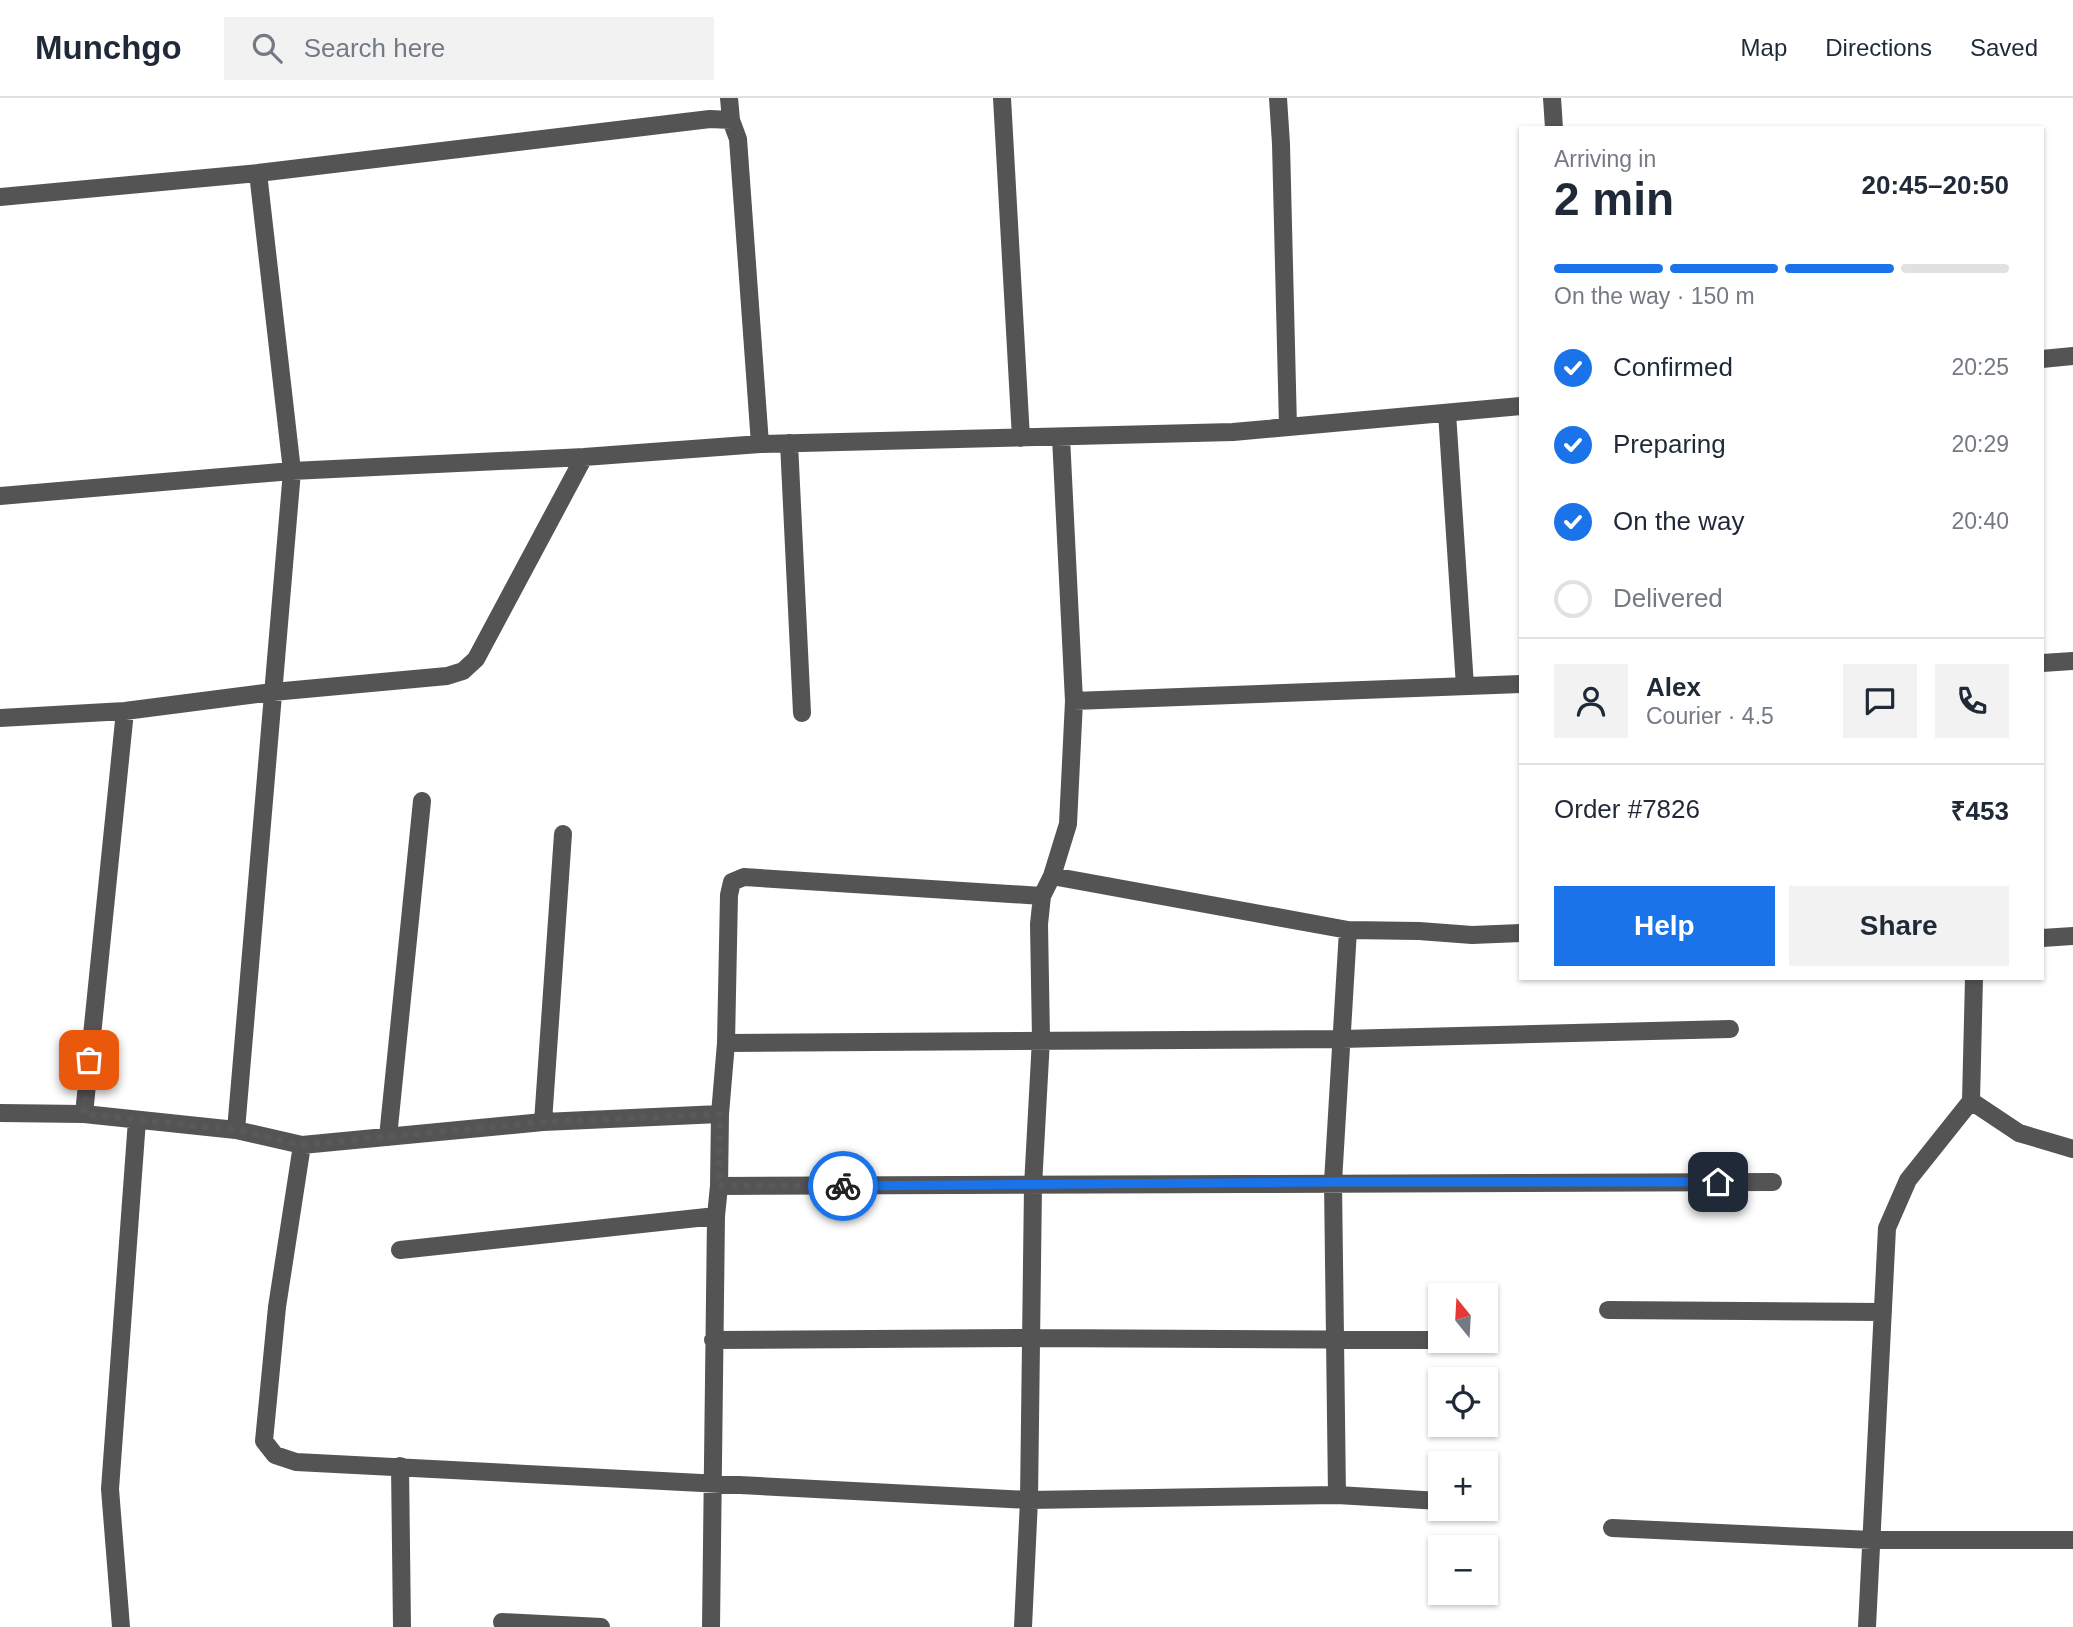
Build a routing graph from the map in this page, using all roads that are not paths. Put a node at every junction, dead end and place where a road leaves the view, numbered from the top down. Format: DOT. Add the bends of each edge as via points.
graph roads {
  1 [pos="729,98"];
  2 [pos="1002,98"];
  3 [pos="1278,98"];
  4 [pos="1552,98"];
  5 [pos="731,120"];
  6 [pos="1554,126"];
  7 [pos="258,173"];
  8 [pos="0,197"];
  9 [pos="2073,356"];
  10 [pos="2044,359"];
  11 [pos="1519,406"];
  12 [pos="1447,413"];
  13 [pos="1288,427"];
  14 [pos="1061,437"];
  15 [pos="1021,438"];
  16 [pos="789,443"];
  17 [pos="760,444"];
  18 [pos="584,457"];
  19 [pos="292,471"];
  20 [pos="0,496"];
  21 [pos="2073,661"];
  22 [pos="2044,663"];
  23 [pos="1519,684"];
  24 [pos="1465,686"];
  25 [pos="273,692"];
  26 [pos="1074,701"];
  27 [pos="125,710"];
  28 [pos="802,713"];
  29 [pos="0,718"];
  30 [pos="422,801"];
  31 [pos="563,834"];
  32 [pos="1052,876"];
  33 [pos="1042,896"];
  34 [pos="1348,930"];
  35 [pos="1519,933"];
  36 [pos="2073,936"];
  37 [pos="2044,938"];
  38 [pos="1974,980"];
  39 [pos="1731,1029"];
  40 [pos="1041,1039"];
  41 [pos="1342,1039"];
  42 [pos="726,1043"];
  43 [pos="1972,1101"];
  44 [pos="0,1112"];
  45 [pos="84,1114"];
  46 [pos="720,1114"];
  47 [pos="137,1120"];
  48 [pos="543,1122"];
  49 [pos="236,1130"];
  50 [pos="388,1137"];
  51 [pos="302,1145"];
  52 [pos="2073,1149"];
  53 [pos="1333,1182"];
  54 [pos="1773,1182"];
  55 [pos="719,1186"];
  56 [pos="1033,1186"];
  57 [pos="716,1216"];
  58 [pos="400,1250"];
  59 [pos="1608,1310"];
  60 [pos="1883,1312"];
  61 [pos="1031,1338"];
  62 [pos="713,1340"];
  63 [pos="1428,1340"];
  64 [pos="1335,1341"];
  65 [pos="400,1466"];
  66 [pos="713,1482"];
  67 [pos="1337,1495"];
  68 [pos="1029,1500"];
  69 [pos="1428,1500"];
  70 [pos="1612,1528"];
  71 [pos="1872,1540"];
  72 [pos="2073,1540"];
  73 [pos="502,1622"];
  74 [pos="121,1627"];
  75 [pos="402,1627"];
  76 [pos="601,1627"];
  77 [pos="711,1627"];
  78 [pos="1023,1627"];
  79 [pos="1867,1627"];
  1 -- 5 [label="street"];
  2 -- 15 [label="street"];
  3 -- 13 [label="street"];
  4 -- 6 [label="street"];
  5 -- 7 [label="street"];
  5 -- 17 [label="street" via="737,139"];
  7 -- 8 [label="street"];
  7 -- 19 [label="street"];
  9 -- 10 [label="street"];
  11 -- 12 [label="street"];
  12 -- 13 [label="street"];
  12 -- 24 [label="street"];
  13 -- 14 [label="street"];
  14 -- 15 [label="street"];
  14 -- 26 [label="street"];
  15 -- 16 [label="street"];
  16 -- 17 [label="street"];
  16 -- 28 [label="street"];
  17 -- 18 [label="street"];
  18 -- 19 [label="street"];
  18 -- 25 [label="street" via="476,659 463,671"];
  19 -- 20 [label="street"];
  19 -- 25 [label="street"];
  21 -- 22 [label="street"];
  23 -- 24 [label="street"];
  24 -- 26 [label="street"];
  25 -- 27 [label="street"];
  25 -- 49 [label="street"];
  26 -- 32 [label="street" via="1068,824"];
  27 -- 29 [label="street"];
  27 -- 45 [label="street"];
  30 -- 50 [label="street"];
  31 -- 48 [label="street"];
  32 -- 33 [label="street"];
  32 -- 34 [label="street"];
  33 -- 40 [label="street"];
  33 -- 42 [label="street" via="744,877 732,882"];
  34 -- 35 [label="street" via="1472,936"];
  34 -- 41 [label="street"];
  36 -- 37 [label="street"];
  38 -- 43 [label="street"];
  39 -- 41 [label="street"];
  40 -- 41 [label="street"];
  40 -- 42 [label="street"];
  40 -- 56 [label="street"];
  41 -- 53 [label="street"];
  42 -- 46 [label="street"];
  43 -- 52 [label="street" via="2020,1133"];
  43 -- 60 [label="street" via="1908,1180 1887,1228"];
  44 -- 45 [label="street"];
  45 -- 47 [label="street"];
  46 -- 48 [label="street"];
  46 -- 55 [label="street"];
  47 -- 49 [label="street"];
  47 -- 74 [label="street" via="110,1489"];
  48 -- 50 [label="street"];
  49 -- 51 [label="street"];
  50 -- 51 [label="street"];
  51 -- 65 [label="street" via="277,1307 264,1441 275,1455 296,1462"];
  53 -- 54 [label="street"];
  53 -- 56 [label="street"];
  53 -- 64 [label="street"];
  55 -- 56 [label="street"];
  55 -- 57 [label="street"];
  56 -- 61 [label="street"];
  57 -- 58 [label="street"];
  57 -- 62 [label="street"];
  59 -- 60 [label="street"];
  60 -- 71 [label="street"];
  61 -- 62 [label="street"];
  61 -- 64 [label="street"];
  61 -- 68 [label="street"];
  62 -- 66 [label="street"];
  63 -- 64 [label="street"];
  64 -- 67 [label="street"];
  65 -- 66 [label="street"];
  65 -- 75 [label="street"];
  66 -- 68 [label="street"];
  66 -- 77 [label="street"];
  67 -- 68 [label="street"];
  67 -- 69 [label="street"];
  68 -- 78 [label="street"];
  70 -- 71 [label="street"];
  71 -- 72 [label="street"];
  71 -- 79 [label="street"];
  73 -- 76 [label="street"];
}
